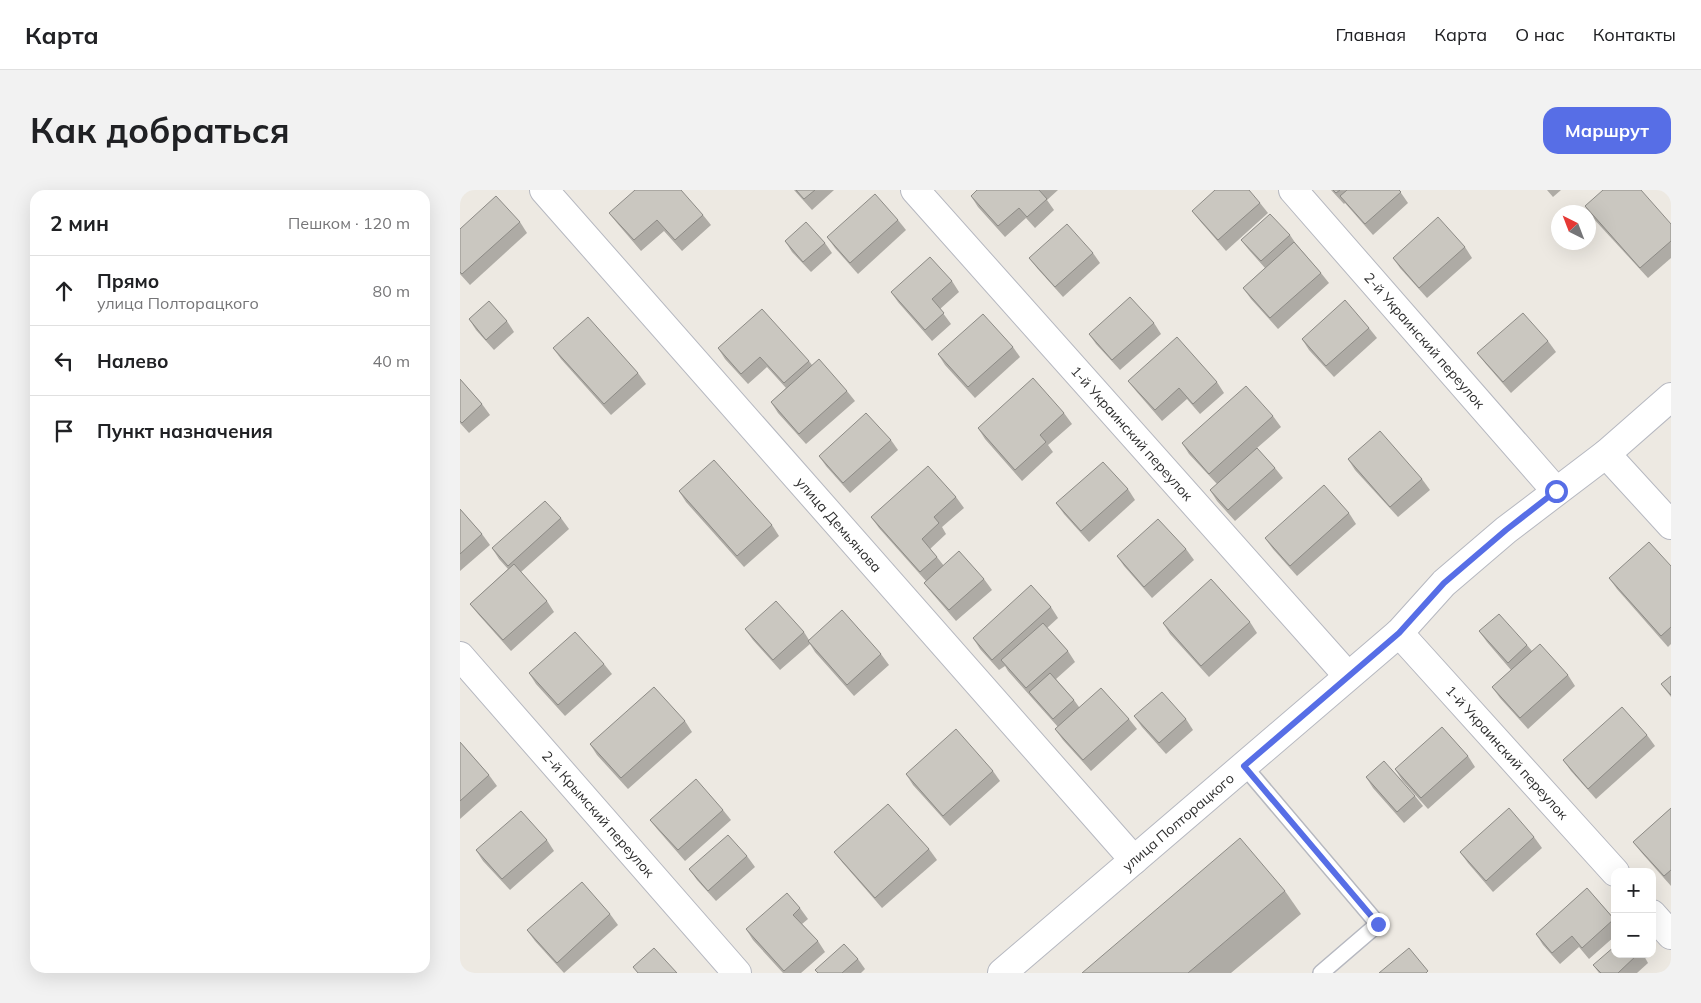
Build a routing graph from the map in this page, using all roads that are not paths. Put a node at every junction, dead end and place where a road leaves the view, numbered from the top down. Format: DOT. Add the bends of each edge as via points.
graph roads {
  1 [pos="544,190"];
  2 [pos="915,190"];
  3 [pos="1293,190"];
  4 [pos="1671,397"];
  5 [pos="1606,454"];
  6 [pos="1556,491"];
  7 [pos="1671,525"];
  8 [pos="1399,633"];
  9 [pos="460,656"];
  10 [pos="1348,676"];
  11 [pos="1244,766"];
  12 [pos="1134,860"];
  13 [pos="1611,868"];
  14 [pos="1656,918"];
  15 [pos="1671,935"];
  16 [pos="737,973"];
  17 [pos="1002,973"];
  18 [pos="1321,973"];
  1 -- 12 [label="street, улица Демьянова"];
  2 -- 10 [label="street, 1-й Украинский переулок"];
  3 -- 6 [label="street, 2-й Украинский переулок"];
  4 -- 5 [label="street, улица Полторацкого"];
  5 -- 6 [label="street, улица Полторацкого"];
  5 -- 7 [label="street"];
  6 -- 8 [label="street, улица Полторацкого" via="1444,583"];
  8 -- 10 [label="street, улица Полторацкого"];
  8 -- 13 [label="street, 1-й Украинский переулок"];
  9 -- 16 [label="street, 2-й Крымский переулок"];
  10 -- 11 [label="street, улица Полторацкого"];
  11 -- 12 [label="street, улица Полторацкого"];
  11 -- 18 [label="lane" via="1378,924"];
  12 -- 17 [label="street, улица Полторацкого"];
  14 -- 15 [label="street"];
}
